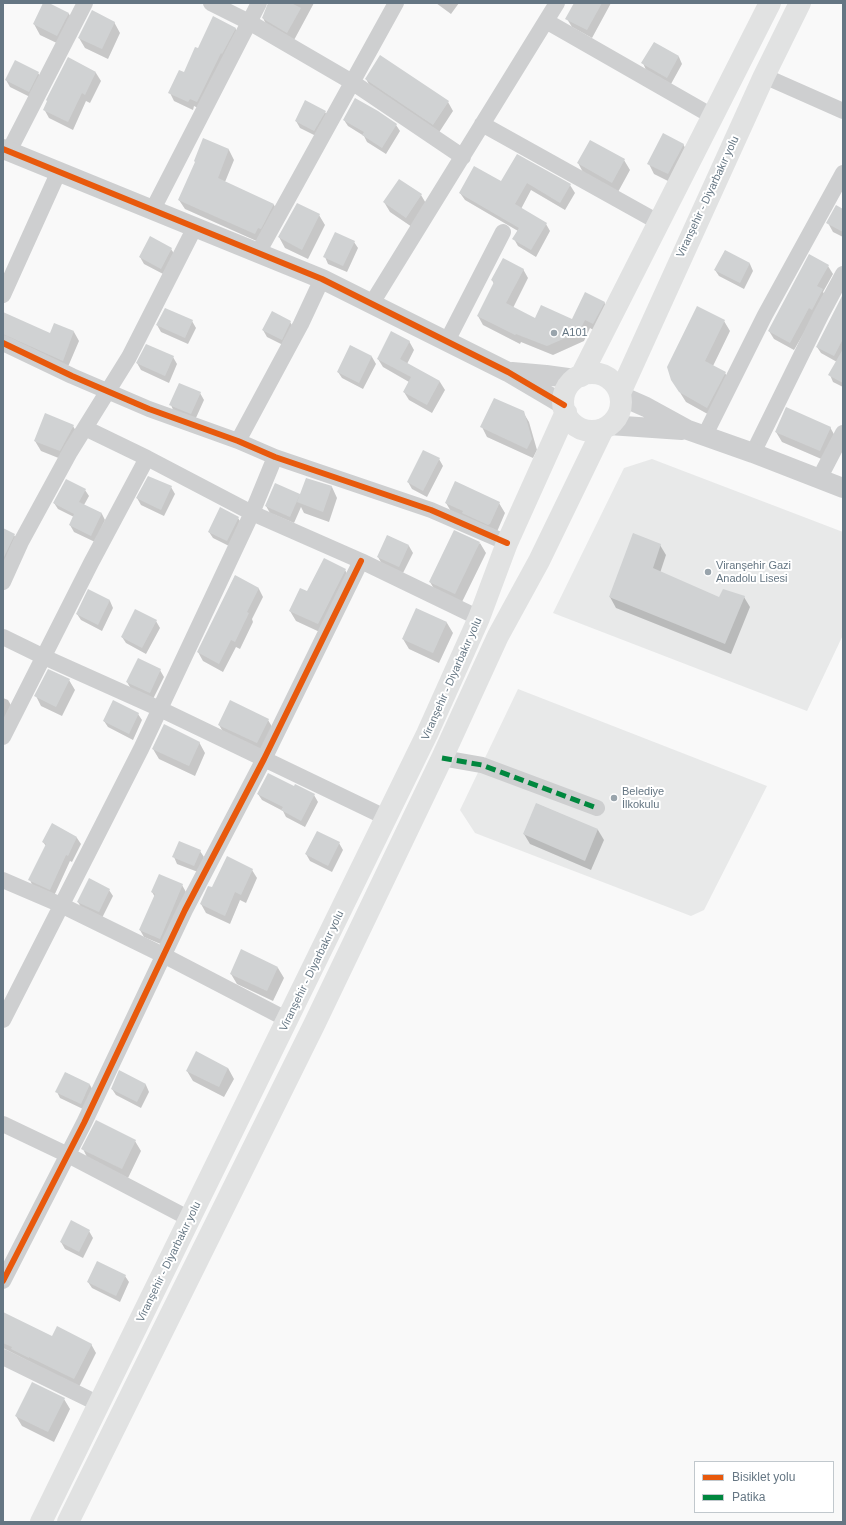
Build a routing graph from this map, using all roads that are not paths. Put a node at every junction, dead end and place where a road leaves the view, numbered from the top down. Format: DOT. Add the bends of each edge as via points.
graph roads {
  1 [pos="85,3"];
  2 [pos="211,3"];
  3 [pos="259,3"];
  4 [pos="396,3"];
  5 [pos="557,3"];
  6 [pos="770,3"];
  7 [pos="800,3"];
  8 [pos="546,21"];
  9 [pos="249,22"];
  10 [pos="764,76"];
  11 [pos="352,82"];
  12 [pos="843,111"];
  13 [pos="712,116"];
  14 [pos="482,124"];
  15 [pos="6,150"];
  16 [pos="463,157"];
  17 [pos="59,171"];
  18 [pos="843,173"];
  19 [pos="154,209"];
  20 [pos="658,222"];
  21 [pos="195,227"];
  22 [pos="503,232"];
  23 [pos="258,253"];
  24 [pos="843,274"];
  25 [pos="322,278"];
  26 [pos="3,295"];
  27 [pos="372,303"];
  28 [pos="447,341"];
  29 [pos="3,343"];
  30 [pos="508,372"];
  31 [pos="578,377"];
  32 [pos="107,392"];
  33 [pos="620,394"];
  34 [pos="565,408"];
  35 [pos="606,427"];
  36 [pos="85,428"];
  37 [pos="696,433"];
  38 [pos="843,433"];
  39 [pos="238,441"];
  40 [pos="753,453"];
  41 [pos="275,457"];
  42 [pos="147,458"];
  43 [pos="819,479"];
  44 [pos="843,488"];
  45 [pos="252,513"];
  46 [pos="507,543"];
  47 [pos="361,561"];
  48 [pos="3,582"];
  49 [pos="479,618"];
  50 [pos="3,637"];
  51 [pos="44,657"];
  52 [pos="160,709"];
  53 [pos="3,737"];
  54 [pos="442,758"];
  55 [pos="264,759"];
  56 [pos="598,808"];
  57 [pos="387,818"];
  58 [pos="3,880"];
  59 [pos="61,905"];
  60 [pos="164,955"];
  61 [pos="3,1020"];
  62 [pos="288,1020"];
  63 [pos="3,1124"];
  64 [pos="68,1155"];
  65 [pos="190,1219"];
  66 [pos="3,1281"];
  67 [pos="3,1357"];
  68 [pos="99,1404"];
  69 [pos="41,1522"];
  70 [pos="68,1522"];
  1 -- 15 [label="street"];
  2 -- 9 [label="street"];
  3 -- 9 [label="street"];
  4 -- 11 [label="street"];
  5 -- 8 [label="street"];
  6 -- 13 [label="main road"];
  7 -- 10 [label="main road, Viranşehir - Diyarbakır yolu"];
  8 -- 13 [label="street"];
  8 -- 14 [label="street"];
  9 -- 11 [label="street"];
  9 -- 19 [label="street"];
  10 -- 12 [label="street"];
  10 -- 33 [label="main road, Viranşehir - Diyarbakır yolu"];
  11 -- 16 [label="street"];
  11 -- 23 [label="street"];
  13 -- 20 [label="main road"];
  14 -- 16 [label="street"];
  14 -- 20 [label="street"];
  15 -- 17 [label="street"];
  16 -- 27 [label="street"];
  17 -- 19 [label="street"];
  17 -- 26 [label="street"];
  18 -- 37 [label="street"];
  19 -- 21 [label="street"];
  20 -- 31 [label="main road"];
  21 -- 23 [label="street"];
  21 -- 32 [label="street" via="129,356"];
  22 -- 28 [label="street"];
  23 -- 25 [label="street"];
  24 -- 40 [label="street"];
  25 -- 27 [label="street"];
  25 -- 39 [label="street" via="301,324"];
  27 -- 28 [label="street"];
  28 -- 30 [label="street"];
  29 -- 32 [label="street"];
  30 -- 31 [label="street"];
  30 -- 34 [label="street"];
  31 -- 33 [label="main road" via="588,373 604,376 614,383"];
  31 -- 34 [label="main road" via="566,390"];
  32 -- 36 [label="street"];
  32 -- 39 [label="street"];
  33 -- 35 [label="main road" via="619,412 615,420"];
  33 -- 37 [label="street"];
  34 -- 35 [label="main road" via="570,420 585,430"];
  34 -- 46 [label="main road, Viranşehir - Diyarbakır yolu"];
  35 -- 37 [label="street"];
  35 -- 54 [label="main road" via="498,636"];
  36 -- 42 [label="street"];
  36 -- 48 [label="street" via="21,542"];
  37 -- 40 [label="street"];
  38 -- 43 [label="street"];
  39 -- 41 [label="street"];
  40 -- 43 [label="street"];
  41 -- 45 [label="street"];
  41 -- 46 [label="street" via="432,510"];
  42 -- 45 [label="street"];
  42 -- 51 [label="street"];
  43 -- 44 [label="street"];
  45 -- 47 [label="street"];
  45 -- 52 [label="street"];
  46 -- 49 [label="main road, Viranşehir - Diyarbakır yolu"];
  47 -- 49 [label="street"];
  47 -- 55 [label="street"];
  49 -- 57 [label="main road, Viranşehir - Diyarbakır yolu"];
  50 -- 51 [label="street"];
  51 -- 52 [label="street"];
  51 -- 53 [label="street"];
  52 -- 55 [label="street"];
  52 -- 59 [label="street"];
  54 -- 56 [label="street" via="482,765"];
  54 -- 70 [label="main road" via="314,1025"];
  55 -- 57 [label="street"];
  55 -- 60 [label="street"];
  57 -- 62 [label="main road, Viranşehir - Diyarbakır yolu"];
  58 -- 59 [label="street"];
  59 -- 60 [label="street"];
  59 -- 61 [label="street"];
  60 -- 62 [label="street"];
  60 -- 64 [label="street"];
  62 -- 65 [label="main road, Viranşehir - Diyarbakır yolu"];
  63 -- 64 [label="street"];
  64 -- 65 [label="street"];
  64 -- 66 [label="street"];
  65 -- 68 [label="main road, Viranşehir - Diyarbakır yolu"];
  67 -- 68 [label="street"];
  68 -- 69 [label="main road, Viranşehir - Diyarbakır yolu"];
}
